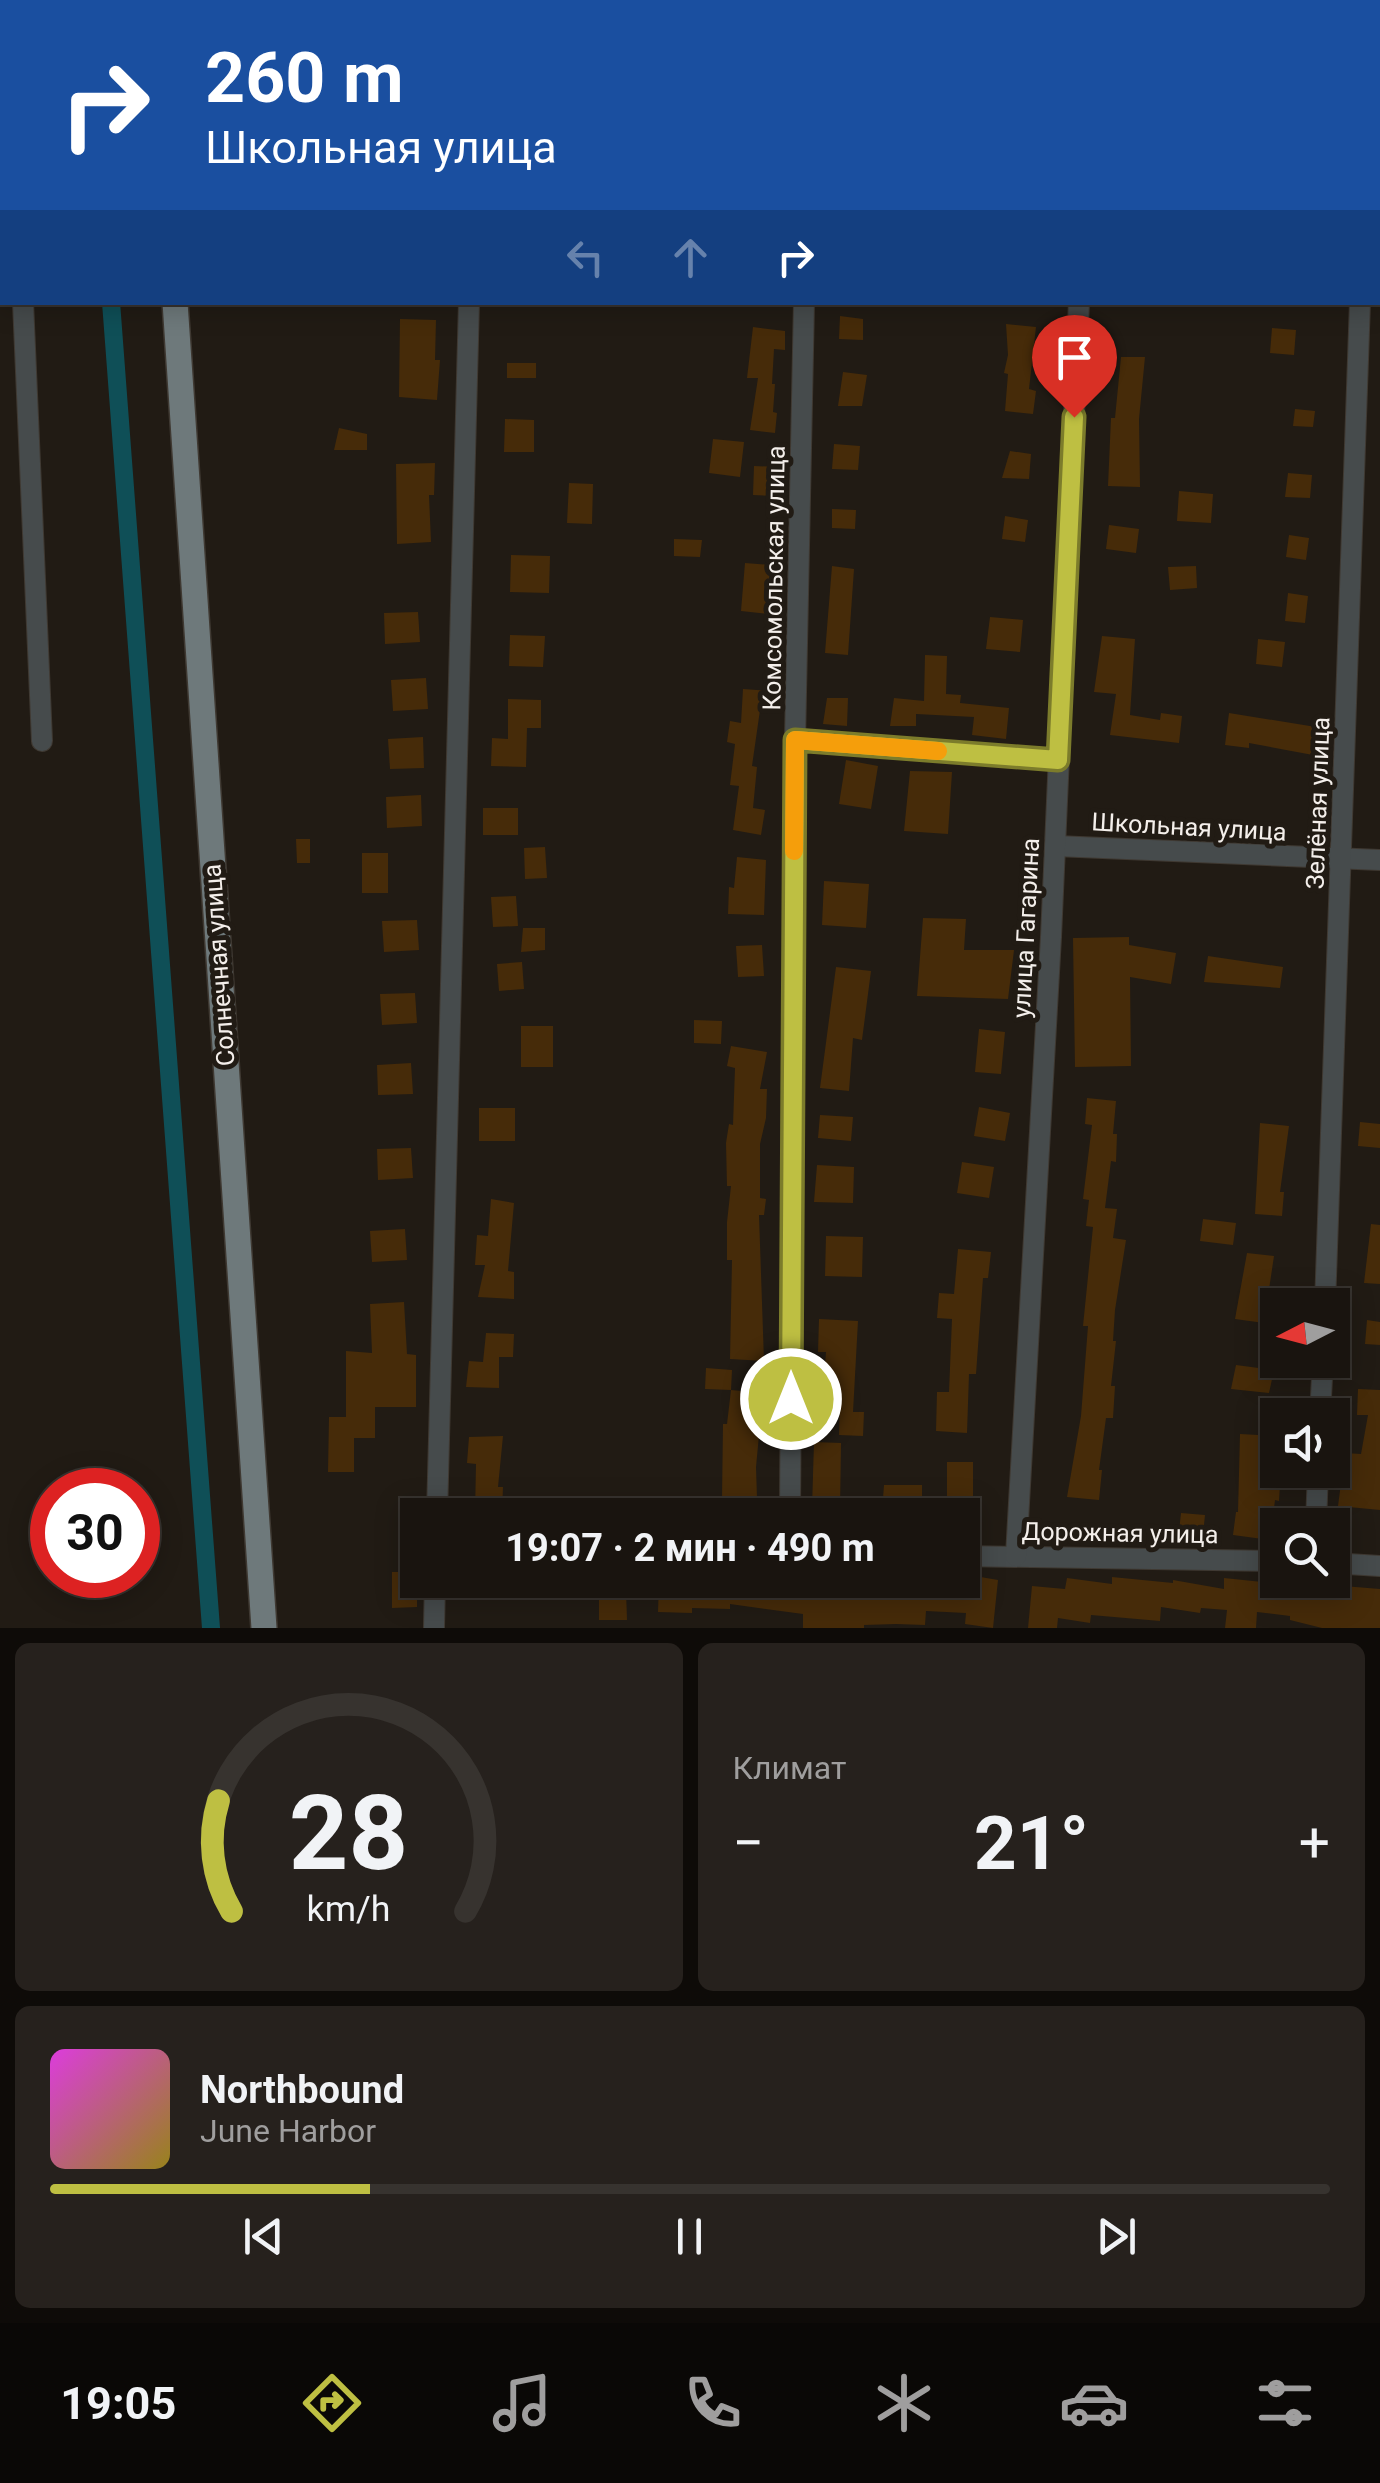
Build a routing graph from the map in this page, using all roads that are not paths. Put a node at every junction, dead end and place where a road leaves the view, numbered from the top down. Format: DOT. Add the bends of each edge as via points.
graph roads {
  1 [pos="24,305"];
  2 [pos="174,305"];
  3 [pos="469,305"];
  4 [pos="804,305"];
  5 [pos="1079,305"];
  6 [pos="1360,305"];
  7 [pos="42,740"];
  8 [pos="795,740"];
  9 [pos="1058,760"];
  10 [pos="1056,846"];
  11 [pos="1342,859"];
  12 [pos="1380,860"];
  13 [pos="1326,1288"];
  14 [pos="437,1498"];
  15 [pos="790,1498"];
  16 [pos="980,1556"];
  17 [pos="1016,1556"];
  18 [pos="1260,1561"];
  19 [pos="1350,1564"];
  20 [pos="1380,1566"];
  21 [pos="435,1598"];
  22 [pos="264,1628"];
  23 [pos="434,1628"];
  1 -- 7 [label="street"];
  2 -- 22 [label="main road, Солнечная улица"];
  3 -- 14 [label="street"];
  4 -- 8 [label="street, Комсомольская улица"];
  5 -- 9 [label="street, улица Гагарина"];
  6 -- 11 [label="street, Зелёная улица"];
  8 -- 9 [label="street"];
  8 -- 15 [label="street, Комсомольская улица"];
  9 -- 10 [label="street, улица Гагарина"];
  10 -- 11 [label="street, Школьная улица"];
  10 -- 17 [label="street, улица Гагарина"];
  11 -- 12 [label="street, Школьная улица"];
  11 -- 13 [label="street, Зелёная улица"];
  16 -- 17 [label="street, Дорожная улица"];
  17 -- 18 [label="street, Дорожная улица"];
  19 -- 20 [label="street"];
  21 -- 23 [label="street"];
}
